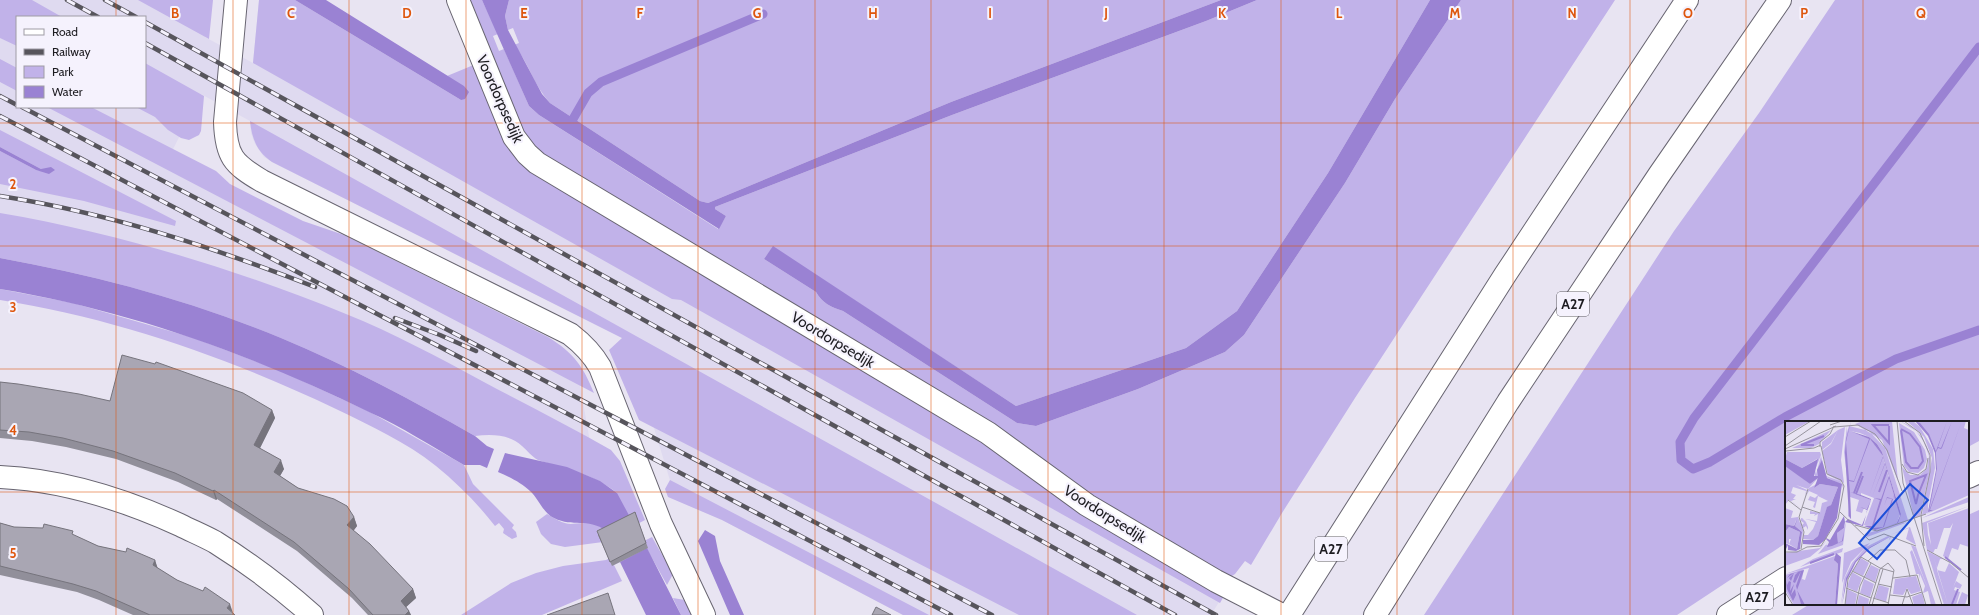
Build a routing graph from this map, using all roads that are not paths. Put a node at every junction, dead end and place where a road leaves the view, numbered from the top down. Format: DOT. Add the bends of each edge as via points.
graph roads {
  1 [pos="236,0"];
  2 [pos="458,0"];
  3 [pos="1687,0"];
  4 [pos="1780,0"];
  5 [pos="1979,472"];
  6 [pos="0,477"];
  7 [pos="1969,477"];
  8 [pos="1785,579"];
  9 [pos="1289,612"];
  10 [pos="312,615"];
  11 [pos="704,615"];
  12 [pos="1375,615"];
  13 [pos="1728,615"];
  1 -- 11 [label="main road" via="224,122 225,141 235,161 244,171 262,181 570,334 582,343 591,352 600,368 661,524"];
  2 -- 9 [label="main road, Voordorpsedijk" via="514,137 537,163 988,433 1087,506 1216,580"];
  3 -- 9 [label="main road, A27" via="1505,275"];
  4 -- 12 [label="main road, A27" via="1659,175 1508,402"];
  5 -- 7 [label="main road"];
  6 -- 10 [label="main road" via="86,489 148,510 214,542 276,584"];
  8 -- 13 [label="main road, A27"];
}
